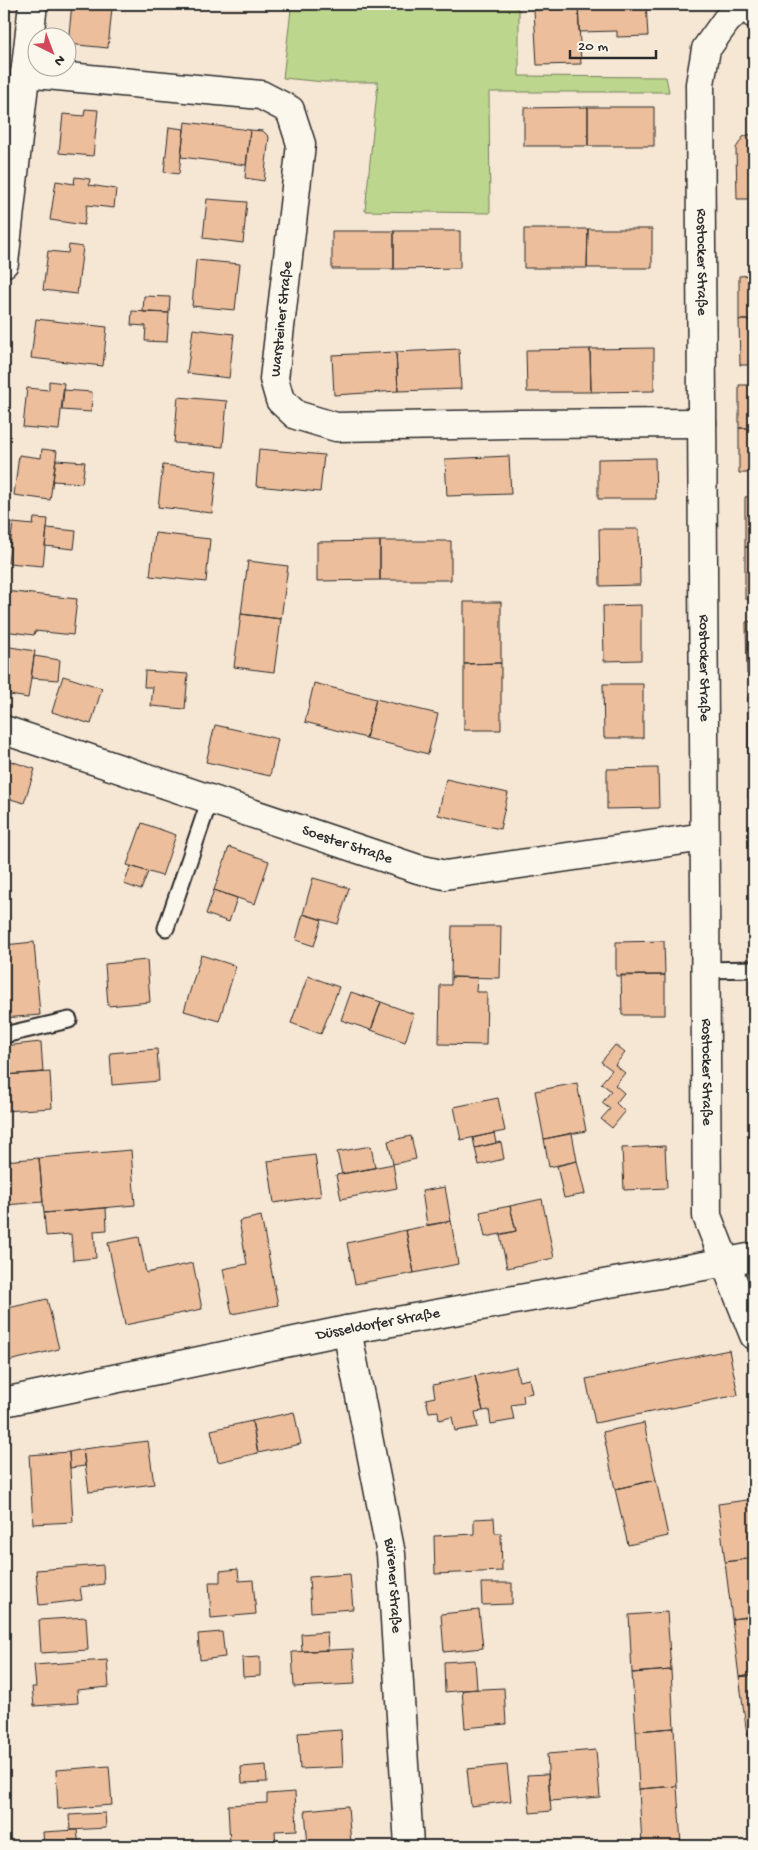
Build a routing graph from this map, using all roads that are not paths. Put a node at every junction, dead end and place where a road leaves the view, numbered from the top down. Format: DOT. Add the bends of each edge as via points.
graph roads {
  1 [pos="33,4"];
  2 [pos="744,4"];
  3 [pos="754,14"];
  4 [pos="25,72"];
  5 [pos="4,262"];
  6 [pos="702,423"];
  7 [pos="4,730"];
  8 [pos="210,799"];
  9 [pos="704,837"];
  10 [pos="166,928"];
  11 [pos="705,970"];
  12 [pos="754,970"];
  13 [pos="69,1020"];
  14 [pos="4,1035"];
  15 [pos="754,1257"];
  16 [pos="725,1264"];
  17 [pos="347,1330"];
  18 [pos="754,1335"];
  19 [pos="4,1402"];
  20 [pos="409,1846"];
  1 -- 4 [label="street"];
  2 -- 3 [label="street"];
  2 -- 6 [label="street, Rostocker Straße" via="726,21 706,49 700,84"];
  4 -- 5 [label="street"];
  4 -- 6 [label="street, Warsteiner Straße" via="261,95 290,110 301,144 274,380 280,400 296,415 336,427"];
  6 -- 9 [label="street, Rostocker Straße"];
  7 -- 8 [label="street, Soester Straße"];
  8 -- 9 [label="street, Soester Straße" via="418,869 445,875"];
  8 -- 10 [label="lane"];
  9 -- 11 [label="street, Rostocker Straße"];
  11 -- 12 [label="lane"];
  11 -- 16 [label="street, Rostocker Straße" via="707,1216"];
  13 -- 14 [label="lane"];
  15 -- 16 [label="street, Düsseldorfer Straße"];
  16 -- 17 [label="street, Düsseldorfer Straße"];
  16 -- 18 [label="street, Rostocker Straße"];
  17 -- 19 [label="street, Düsseldorfer Straße"];
  17 -- 20 [label="street, Bürener Straße" via="391,1554"];
}
